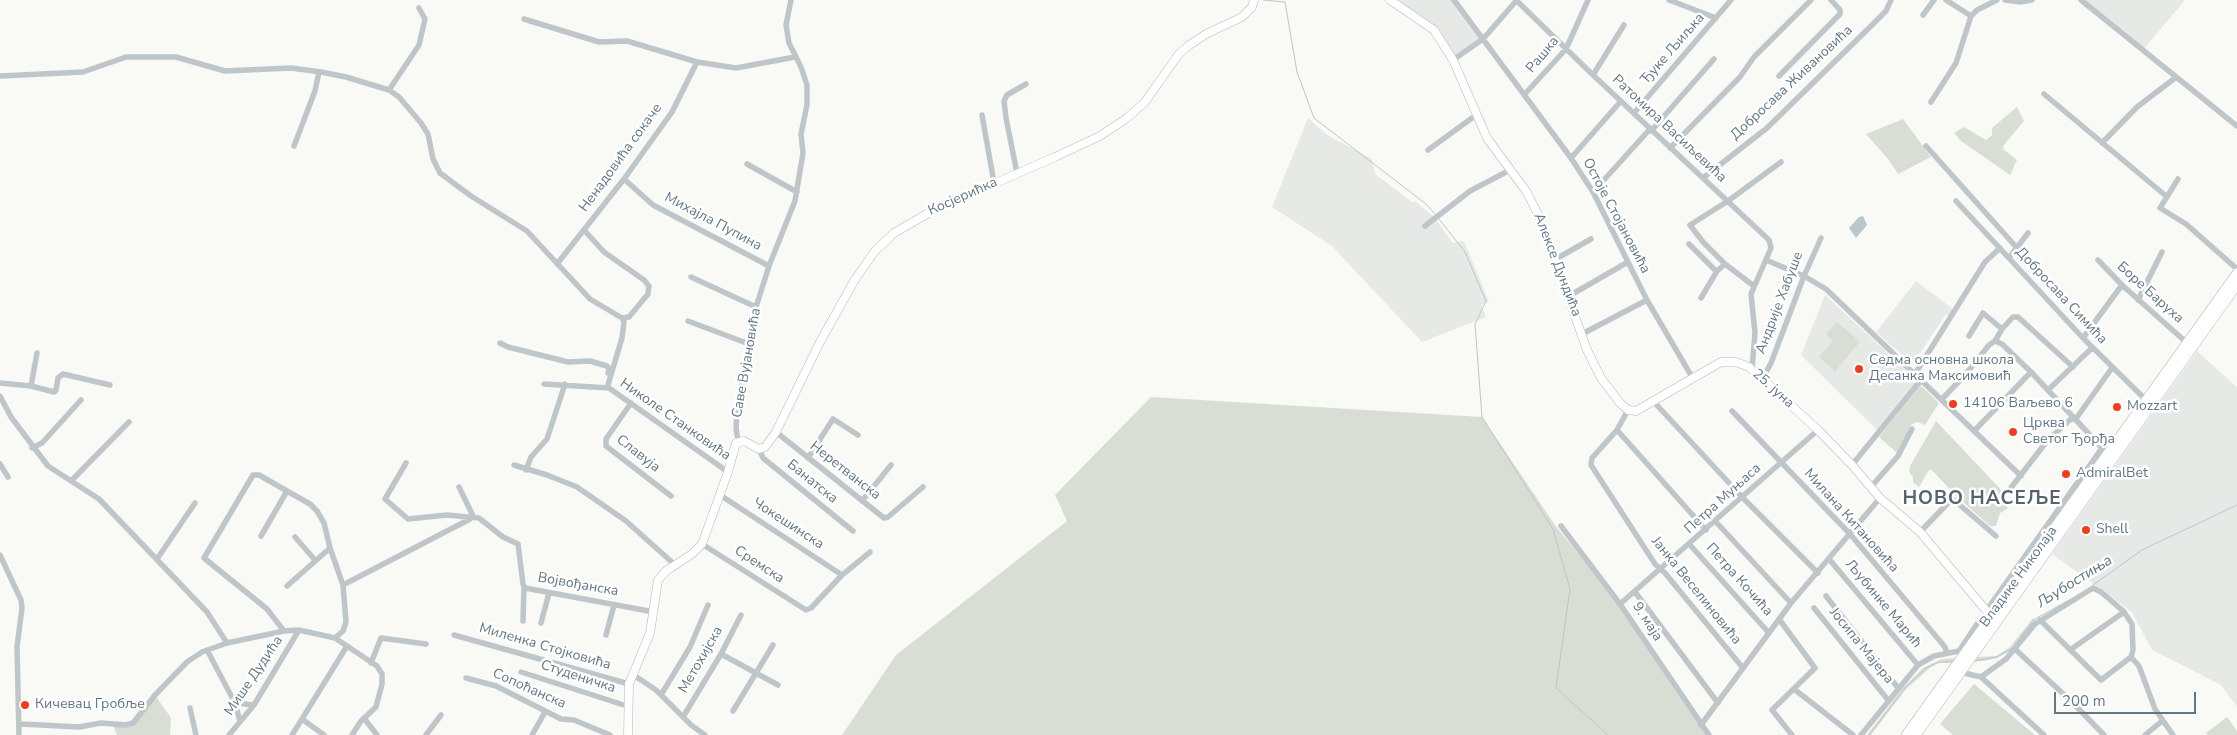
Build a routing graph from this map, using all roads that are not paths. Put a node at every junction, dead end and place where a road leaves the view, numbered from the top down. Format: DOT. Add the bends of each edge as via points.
graph roads {
  1 [pos="790,0"];
  2 [pos="1390,0"];
  3 [pos="1454,0"];
  4 [pos="1516,0"];
  5 [pos="1588,0"];
  6 [pos="1669,0"];
  7 [pos="1731,0"];
  8 [pos="1811,0"];
  9 [pos="1831,0"];
  10 [pos="1891,0"];
  11 [pos="1934,0"];
  12 [pos="1946,0"];
  13 [pos="1997,0"];
  14 [pos="2006,0"];
  15 [pos="2032,0"];
  16 [pos="2080,0"];
  17 [pos="1253,3"];
  18 [pos="419,8"];
  19 [pos="1924,15"];
  20 [pos="1971,16"];
  21 [pos="1716,18"];
  22 [pos="524,19"];
  23 [pos="1624,25"];
  24 [pos="1483,39"];
  25 [pos="1566,49"];
  26 [pos="795,58"];
  27 [pos="1714,59"];
  28 [pos="1453,60"];
  29 [pos="697,62"];
  30 [pos="319,72"];
  31 [pos="1593,75"];
  32 [pos="0,76"];
  33 [pos="1778,76"];
  34 [pos="2175,78"];
  35 [pos="1026,84"];
  36 [pos="389,90"];
  37 [pos="2044,94"];
  38 [pos="1524,95"];
  39 [pos="1621,101"];
  40 [pos="1931,102"];
  41 [pos="1634,113"];
  42 [pos="982,115"];
  43 [pos="1477,116"];
  44 [pos="2237,126"];
  45 [pos="1651,130"];
  46 [pos="2102,143"];
  47 [pos="294,146"];
  48 [pos="1926,146"];
  49 [pos="1670,148"];
  50 [pos="1428,150"];
  51 [pos="1571,158"];
  52 [pos="1780,162"];
  53 [pos="746,164"];
  54 [pos="1510,170"];
  55 [pos="1017,173"];
  56 [pos="624,178"];
  57 [pos="1703,178"];
  58 [pos="2178,179"];
  59 [pos="994,183"];
  60 [pos="797,192"];
  61 [pos="1593,192"];
  62 [pos="2166,196"];
  63 [pos="1728,201"];
  64 [pos="1956,201"];
  65 [pos="1425,226"];
  66 [pos="584,230"];
  67 [pos="2028,233"];
  68 [pos="1821,238"];
  69 [pos="1591,239"];
  70 [pos="1689,244"];
  71 [pos="2000,248"];
  72 [pos="2017,248"];
  73 [pos="2162,252"];
  74 [pos="2009,258"];
  75 [pos="1556,260"];
  76 [pos="1766,260"];
  77 [pos="2098,260"];
  78 [pos="1628,262"];
  79 [pos="557,264"];
  80 [pos="1725,264"];
  81 [pos="769,266"];
  82 [pos="1717,271"];
  83 [pos="2237,271"];
  84 [pos="1804,276"];
  85 [pos="691,277"];
  86 [pos="2122,285"];
  87 [pos="2237,285"];
  88 [pos="1754,286"];
  89 [pos="1569,296"];
  90 [pos="1701,298"];
  91 [pos="1647,300"];
  92 [pos="2138,300"];
  93 [pos="756,307"];
  94 [pos="622,318"];
  95 [pos="688,321"];
  96 [pos="2002,329"];
  97 [pos="1582,334"];
  98 [pos="1969,336"];
  99 [pos="2083,338"];
  100 [pos="1995,341"];
  101 [pos="500,342"];
  102 [pos="2187,343"];
  103 [pos="749,344"];
  104 [pos="2092,348"];
  105 [pos="37,352"];
  106 [pos="2073,367"];
  107 [pos="2112,368"];
  108 [pos="1752,369"];
  109 [pos="2031,372"];
  110 [pos="1915,374"];
  111 [pos="1692,377"];
  112 [pos="1762,378"];
  113 [pos="1921,380"];
  114 [pos="0,382"];
  115 [pos="544,384"];
  116 [pos="565,384"];
  117 [pos="110,385"];
  118 [pos="608,385"];
  119 [pos="31,386"];
  120 [pos="2048,390"];
  121 [pos="0,396"];
  122 [pos="1942,399"];
  123 [pos="81,400"];
  124 [pos="1654,402"];
  125 [pos="2148,402"];
  126 [pos="630,403"];
  127 [pos="1628,410"];
  128 [pos="1732,411"];
  129 [pos="2074,418"];
  130 [pos="130,422"];
  131 [pos="1912,429"];
  132 [pos="1617,430"];
  133 [pos="1818,430"];
  134 [pos="1975,430"];
  135 [pos="776,432"];
  136 [pos="858,435"];
  137 [pos="738,441"];
  138 [pos="32,448"];
  139 [pos="758,449"];
  140 [pos="2105,450"];
  141 [pos="808,458"];
  142 [pos="406,463"];
  143 [pos="0,464"];
  144 [pos="1781,464"];
  145 [pos="514,465"];
  146 [pos="890,465"];
  147 [pos="1852,465"];
  148 [pos="526,470"];
  149 [pos="728,472"];
  150 [pos="2021,476"];
  151 [pos="8,478"];
  152 [pos="72,481"];
  153 [pos="459,487"];
  154 [pos="923,487"];
  155 [pos="1870,488"];
  156 [pos="2010,489"];
  157 [pos="286,491"];
  158 [pos="720,495"];
  159 [pos="671,496"];
  160 [pos="1743,498"];
  161 [pos="1880,498"];
  162 [pos="862,500"];
  163 [pos="195,503"];
  164 [pos="472,516"];
  165 [pos="1716,522"];
  166 [pos="1561,526"];
  167 [pos="1706,530"];
  168 [pos="853,531"];
  169 [pos="1920,532"];
  170 [pos="1850,534"];
  171 [pos="261,536"];
  172 [pos="1996,536"];
  173 [pos="295,537"];
  174 [pos="702,544"];
  175 [pos="1690,545"];
  176 [pos="330,548"];
  177 [pos="870,552"];
  178 [pos="0,555"];
  179 [pos="157,559"];
  180 [pos="1829,559"];
  181 [pos="315,560"];
  182 [pos="674,564"];
  183 [pos="1661,569"];
  184 [pos="1818,573"];
  185 [pos="842,575"];
  186 [pos="343,585"];
  187 [pos="287,586"];
  188 [pos="524,586"];
  189 [pos="1635,592"];
  190 [pos="549,593"];
  191 [pos="1826,596"];
  192 [pos="1791,603"];
  193 [pos="1620,604"];
  194 [pos="614,605"];
  195 [pos="708,605"];
  196 [pos="1814,608"];
  197 [pos="654,612"];
  198 [pos="2124,612"];
  199 [pos="741,615"];
  200 [pos="1991,616"];
  201 [pos="1981,618"];
  202 [pos="1778,620"];
  203 [pos="2040,620"];
  204 [pos="523,621"];
  205 [pos="541,623"];
  206 [pos="299,630"];
  207 [pos="284,631"];
  208 [pos="1769,633"];
  209 [pos="454,635"];
  210 [pos="606,635"];
  211 [pos="335,638"];
  212 [pos="227,644"];
  213 [pos="426,644"];
  214 [pos="773,645"];
  215 [pos="347,646"];
  216 [pos="2015,649"];
  217 [pos="206,650"];
  218 [pos="2070,650"];
  219 [pos="1947,653"];
  220 [pos="721,654"];
  221 [pos="2131,657"];
  222 [pos="371,663"];
  223 [pos="1918,665"];
  224 [pos="1743,668"];
  225 [pos="1958,669"];
  226 [pos="521,672"];
  227 [pos="757,672"];
  228 [pos="632,674"];
  229 [pos="1980,677"];
  230 [pos="466,678"];
  231 [pos="629,684"];
  232 [pos="778,685"];
  233 [pos="1898,688"];
  234 [pos="1794,689"];
  235 [pos="661,695"];
  236 [pos="1888,700"];
  237 [pos="235,703"];
  238 [pos="1718,703"];
  239 [pos="254,705"];
  240 [pos="627,706"];
  241 [pos="190,708"];
  242 [pos="544,712"];
  243 [pos="733,712"];
  244 [pos="441,715"];
  245 [pos="364,718"];
  246 [pos="682,718"];
  247 [pos="302,719"];
  248 [pos="240,721"];
  249 [pos="2162,721"];
  250 [pos="21,724"];
  251 [pos="1701,725"];
  252 [pos="20,735"];
  253 [pos="196,735"];
  254 [pos="229,735"];
  255 [pos="292,735"];
  256 [pos="324,735"];
  257 [pos="352,735"];
  258 [pos="377,735"];
  259 [pos="426,735"];
  260 [pos="532,735"];
  261 [pos="610,735"];
  262 [pos="628,735"];
  263 [pos="705,735"];
  264 [pos="1709,735"];
  265 [pos="1792,735"];
  266 [pos="1853,735"];
  267 [pos="1860,735"];
  268 [pos="1906,735"];
  269 [pos="1916,735"];
  270 [pos="2044,735"];
  271 [pos="2104,735"];
  272 [pos="2146,735"];
  273 [pos="2173,735"];
  1 -- 26 [label="street, Саве Вујановића" via="786,25"];
  2 -- 28 [label="street, Алексе Дундића" via="1434,30"];
  3 -- 24 [label="street, Остоје Стојановића"];
  4 -- 24 [label="street, Ратомира Васиљевића"];
  4 -- 25 [label="street, Ратомира Васиљевића"];
  5 -- 25 [label="street, Рашка"];
  6 -- 21 [label="street"];
  7 -- 21 [label="street, Ђуке Љиљка"];
  8 -- 49 [label="street"];
  9 -- 33 [label="street" via="1840,14"];
  10 -- 57 [label="street, Добросава Живановића" via="1886,11 1767,128"];
  11 -- 19 [label="street"];
  12 -- 20 [label="street"];
  13 -- 20 [label="street"];
  14 -- 15 [label="street"];
  16 -- 34 [label="street"];
  17 -- 55 [label="street, Косјерићка" via="1242,17 1206,34 1178,55 1145,102 1127,118 1100,136"];
  18 -- 36 [label="street" via="426,18 419,44"];
  20 -- 40 [label="street" via="1956,63"];
  21 -- 41 [label="street, Ђуке Љиљка"];
  22 -- 29 [label="street" via="600,42 627,41"];
  23 -- 31 [label="street"];
  24 -- 28 [label="street, Ратомира Васиљевића"];
  24 -- 38 [label="street, Остоје Стојановића"];
  25 -- 31 [label="street, Ратомира Васиљевића"];
  25 -- 38 [label="street, Рашка"];
  26 -- 29 [label="street" via="736,68"];
  26 -- 60 [label="street, Саве Вујановића" via="806,85 807,104 802,123 803,153"];
  27 -- 45 [label="street"];
  28 -- 43 [label="street, Алексе Дундића"];
  29 -- 56 [label="street, Ненадовића сокаче" via="672,112"];
  30 -- 32 [label="street" via="291,68 225,71 176,58 126,57 83,72"];
  30 -- 36 [label="street" via="346,76"];
  30 -- 47 [label="street"];
  31 -- 39 [label="street, Ратомира Васиљевића"];
  34 -- 44 [label="street"];
  34 -- 46 [label="street" via="2137,107"];
  35 -- 55 [label="street" via="1007,95 1004,101"];
  36 -- 79 [label="street" via="421,122 440,173 527,231"];
  37 -- 46 [label="street"];
  38 -- 51 [label="street, Остоје Стојановића"];
  39 -- 41 [label="street, Ратомира Васиљевића"];
  39 -- 51 [label="street"];
  41 -- 45 [label="street, Ратомира Васиљевића"];
  42 -- 59 [label="street"];
  43 -- 50 [label="street"];
  43 -- 54 [label="street, Алексе Дундића" via="1487,138"];
  45 -- 49 [label="street, Ратомира Васиљевића"];
  45 -- 61 [label="street"];
  46 -- 62 [label="street"];
  48 -- 72 [label="street"];
  49 -- 57 [label="street, Ратомира Васиљевића"];
  51 -- 61 [label="street, Остоје Стојановића"];
  52 -- 63 [label="street"];
  53 -- 60 [label="street"];
  54 -- 65 [label="street" via="1470,191"];
  54 -- 75 [label="street, Алексе Дундића" via="1526,190"];
  55 -- 59 [label="street, Косјерићка"];
  56 -- 66 [label="street, Ненадовића сокаче"];
  56 -- 81 [label="street, Михајла Пупина" via="653,205"];
  57 -- 63 [label="street, Ратомира Васиљевића"];
  58 -- 62 [label="street"];
  59 -- 135 [label="street, Косјерићка" via="932,210 894,233 875,251 820,342"];
  60 -- 81 [label="street, Саве Вујановића"];
  61 -- 78 [label="street, Остоје Стојановића"];
  62 -- 83 [label="street" via="2160,205 2162,210 2186,224"];
  63 -- 76 [label="street, Ратомира Васиљевића" via="1769,240 1771,248"];
  63 -- 80 [label="street" via="1690,225"];
  64 -- 71 [label="street, Добросава Симића"];
  66 -- 79 [label="street, Ненадовића сокаче"];
  66 -- 94 [label="street" via="604,252 649,286 648,294 629,317"];
  67 -- 72 [label="street"];
  68 -- 84 [label="street, Андрије Хабуше"];
  69 -- 75 [label="street"];
  70 -- 82 [label="street"];
  71 -- 74 [label="street, Добросава Симића"];
  71 -- 110 [label="street" via="1985,262"];
  72 -- 74 [label="street"];
  73 -- 92 [label="street"];
  74 -- 99 [label="street, Добросава Симића"];
  75 -- 89 [label="street, Алексе Дундића"];
  76 -- 84 [label="street"];
  76 -- 88 [label="street, Ратомира Васиљевића"];
  77 -- 86 [label="street, Боре Баруха"];
  78 -- 89 [label="street"];
  78 -- 91 [label="street, Остоје Стојановића"];
  79 -- 94 [label="street" via="590,299"];
  80 -- 82 [label="street"];
  80 -- 88 [label="street"];
  81 -- 93 [label="street, Саве Вујановића"];
  82 -- 90 [label="street"];
  83 -- 102 [label="main road, Владике Николаја"];
  84 -- 110 [label="street" via="1826,289"];
  84 -- 112 [label="street, Андрије Хабуше" via="1771,363"];
  85 -- 93 [label="street"];
  86 -- 92 [label="street, Боре Баруха"];
  86 -- 99 [label="street"];
  87 -- 125 [label="main road, Владике Николаја"];
  88 -- 108 [label="street" via="1751,298 1755,333"];
  89 -- 97 [label="street, Алексе Дундића"];
  91 -- 97 [label="street"];
  91 -- 111 [label="street, Остоје Стојановића"];
  92 -- 102 [label="street, Боре Баруха"];
  93 -- 103 [label="street, Саве Вујановића"];
  94 -- 118 [label="street" via="622,338"];
  95 -- 103 [label="street"];
  96 -- 98 [label="street" via="1983,313"];
  96 -- 100 [label="street"];
  96 -- 106 [label="street" via="2010,318 2018,317"];
  97 -- 127 [label="street, Алексе Дундића" via="1601,378"];
  99 -- 104 [label="street, Добросава Симића"];
  100 -- 109 [label="street"];
  100 -- 122 [label="street"];
  101 -- 118 [label="street" via="508,347 568,362 590,361 607,366"];
  102 -- 125 [label="main road, Владике Николаја"];
  103 -- 137 [label="street, Саве Вујановића" via="737,410"];
  104 -- 106 [label="street"];
  104 -- 107 [label="street, Добросава Симића"];
  105 -- 119 [label="street"];
  106 -- 120 [label="street"];
  107 -- 125 [label="street, Добросава Симића"];
  107 -- 129 [label="street"];
  108 -- 111 [label="street, 25. јуна" via="1724,361"];
  108 -- 112 [label="street, 25. јуна"];
  109 -- 120 [label="street"];
  109 -- 134 [label="street"];
  110 -- 113 [label="street"];
  111 -- 124 [label="street, 25. јуна"];
  112 -- 133 [label="street, 25. јуна"];
  113 -- 122 [label="street"];
  113 -- 147 [label="street"];
  114 -- 119 [label="street"];
  115 -- 116 [label="street"];
  116 -- 118 [label="street"];
  116 -- 148 [label="street" via="547,439 531,457"];
  117 -- 119 [label="street" via="62,374 54,392"];
  118 -- 126 [label="street, Николе Станковића"];
  120 -- 129 [label="street"];
  121 -- 138 [label="street"];
  122 -- 134 [label="street"];
  123 -- 138 [label="street" via="42,443"];
  124 -- 127 [label="street, 25. јуна" via="1636,411"];
  124 -- 160 [label="street"];
  125 -- 140 [label="main road, Владике Николаја"];
  125 -- 200 [label="main road, Владике Николаја"];
  126 -- 149 [label="street, Николе Станковића"];
  126 -- 159 [label="street, Славуја" via="606,439 606,446"];
  127 -- 132 [label="street"];
  128 -- 144 [label="street, Милана Китановића"];
  129 -- 140 [label="street"];
  129 -- 150 [label="street" via="2048,441"];
  130 -- 152 [label="street"];
  131 -- 155 [label="street" via="1898,456"];
  132 -- 167 [label="street"];
  132 -- 183 [label="street, Јанка Веселиновића" via="1595,454 1591,465"];
  133 -- 144 [label="street, Петра Муњаса"];
  133 -- 147 [label="street, 25. јуна"];
  134 -- 150 [label="street"];
  135 -- 139 [label="street, Косјерићка" via="765,447"];
  135 -- 141 [label="street, Неретванска"];
  136 -- 141 [label="street" via="833,419"];
  137 -- 139 [label="street" via="745,441"];
  137 -- 149 [label="street, Саве Вујановића"];
  138 -- 152 [label="street" via="48,466"];
  139 -- 168 [label="street, Банатска" via="763,458"];
  140 -- 200 [label="main road, Владике Николаја"];
  141 -- 162 [label="street, Неретванска"];
  142 -- 164 [label="street, Војвођанска" via="385,496 386,501 411,520 447,515"];
  143 -- 151 [label="street"];
  144 -- 160 [label="street, Петра Муњаса"];
  144 -- 170 [label="street, Милана Китановића"];
  145 -- 148 [label="street"];
  146 -- 162 [label="street"];
  147 -- 155 [label="street, 25. јуна"];
  148 -- 182 [label="street" via="577,487 626,521"];
  149 -- 158 [label="street, Саве Вујановића"];
  150 -- 156 [label="street"];
  152 -- 179 [label="street" via="99,499"];
  153 -- 164 [label="street"];
  154 -- 162 [label="street, Неретванска" via="886,518"];
  155 -- 161 [label="street, 25. јуна"];
  157 -- 171 [label="street"];
  157 -- 176 [label="street" via="317,511 324,523"];
  157 -- 207 [label="street" via="253,475 204,558 267,609"];
  158 -- 174 [label="street, Саве Вујановића"];
  158 -- 185 [label="street, Чокешинска"];
  160 -- 165 [label="street, Петра Муњаса"];
  160 -- 184 [label="street"];
  161 -- 169 [label="street, 25. јуна"];
  161 -- 170 [label="street"];
  163 -- 179 [label="street"];
  164 -- 186 [label="street"];
  164 -- 188 [label="street, Војвођанска" via="518,544"];
  165 -- 167 [label="street, Петра Муњаса"];
  165 -- 192 [label="street"];
  166 -- 193 [label="street, 9. маја"];
  167 -- 175 [label="street, Петра Муњаса"];
  169 -- 172 [label="street" via="1954,500"];
  169 -- 200 [label="street, 25. јуна"];
  170 -- 180 [label="street"];
  170 -- 219 [label="street, Милана Китановића" via="1945,646"];
  173 -- 181 [label="street"];
  174 -- 182 [label="street"];
  174 -- 185 [label="street, Сремска" via="802,608 811,608"];
  175 -- 183 [label="street, Петра Муњаса"];
  175 -- 208 [label="street, Петра Кочића"];
  176 -- 181 [label="street"];
  176 -- 186 [label="street"];
  177 -- 185 [label="street"];
  178 -- 250 [label="street" via="22,608 18,647"];
  179 -- 212 [label="street" via="207,612"];
  180 -- 184 [label="street"];
  180 -- 223 [label="street, Љубинке Марић"];
  181 -- 187 [label="street"];
  182 -- 197 [label="street" via="656,582"];
  183 -- 189 [label="street, Петра Муњаса"];
  183 -- 224 [label="street, Јанка Веселиновића"];
  184 -- 192 [label="street"];
  186 -- 211 [label="street" via="346,622 343,631"];
  188 -- 190 [label="street, Војвођанска"];
  188 -- 204 [label="street"];
  189 -- 193 [label="street, Петра Муњаса"];
  189 -- 238 [label="street"];
  190 -- 194 [label="street, Војвођанска"];
  190 -- 205 [label="street"];
  191 -- 233 [label="street"];
  192 -- 202 [label="street"];
  193 -- 251 [label="street, 9. маја"];
  194 -- 197 [label="street, Војвођанска"];
  194 -- 210 [label="street"];
  195 -- 235 [label="street" via="690,647"];
  196 -- 236 [label="street, Јосипа Мајера"];
  197 -- 228 [label="street" via="647,643"];
  198 -- 203 [label="street" via="2093,588"];
  198 -- 218 [label="street"];
  198 -- 221 [label="street" via="2132,624"];
  199 -- 220 [label="street, Метохијска"];
  200 -- 225 [label="main road, Владике Николаја"];
  201 -- 219 [label="street" via="1961,649"];
  202 -- 208 [label="street"];
  202 -- 234 [label="street" via="1814,666 1813,671"];
  203 -- 216 [label="street"];
  203 -- 218 [label="street"];
  206 -- 207 [label="street"];
  206 -- 211 [label="street"];
  206 -- 239 [label="street, Мише Дудића"];
  207 -- 212 [label="street"];
  208 -- 224 [label="street"];
  209 -- 231 [label="street, Миленка Стојковића"];
  211 -- 215 [label="street"];
  212 -- 217 [label="street"];
  213 -- 222 [label="street" via="381,638"];
  214 -- 227 [label="street"];
  215 -- 222 [label="street"];
  215 -- 247 [label="street"];
  216 -- 229 [label="street"];
  216 -- 271 [label="street"];
  217 -- 237 [label="street"];
  217 -- 250 [label="street" via="187,662 133,723 79,727"];
  218 -- 221 [label="street" via="2101,680"];
  219 -- 223 [label="street"];
  220 -- 227 [label="street"];
  220 -- 246 [label="street, Метохијска"];
  221 -- 249 [label="street" via="2139,666 2150,699"];
  222 -- 245 [label="street" via="382,674 382,684 376,706"];
  223 -- 233 [label="street"];
  224 -- 238 [label="street"];
  225 -- 229 [label="street"];
  225 -- 268 [label="main road, Владике Николаја"];
  225 -- 269 [label="main road, Владике Николаја"];
  226 -- 240 [label="street, Студеничка"];
  227 -- 232 [label="street"];
  227 -- 243 [label="street"];
  228 -- 231 [label="street"];
  228 -- 235 [label="street"];
  229 -- 270 [label="street"];
  230 -- 242 [label="street, Сопоћанска" via="496,686"];
  231 -- 240 [label="street"];
  233 -- 236 [label="street"];
  234 -- 265 [label="street" via="1772,710"];
  234 -- 266 [label="street"];
  235 -- 246 [label="street"];
  236 -- 267 [label="street"];
  237 -- 239 [label="street"];
  237 -- 248 [label="street"];
  238 -- 251 [label="street"];
  239 -- 248 [label="street, Мише Дудића"];
  240 -- 262 [label="street"];
  241 -- 253 [label="street"];
  242 -- 260 [label="street"];
  242 -- 261 [label="street, Сопоћанска"];
  244 -- 259 [label="street"];
  245 -- 257 [label="street"];
  245 -- 258 [label="street"];
  246 -- 263 [label="street"];
  247 -- 255 [label="street"];
  247 -- 256 [label="street"];
  248 -- 254 [label="street, Мише Дудића"];
  249 -- 272 [label="street"];
  249 -- 273 [label="street"];
  250 -- 252 [label="street"];
  251 -- 264 [label="street, 9. маја"];
}
